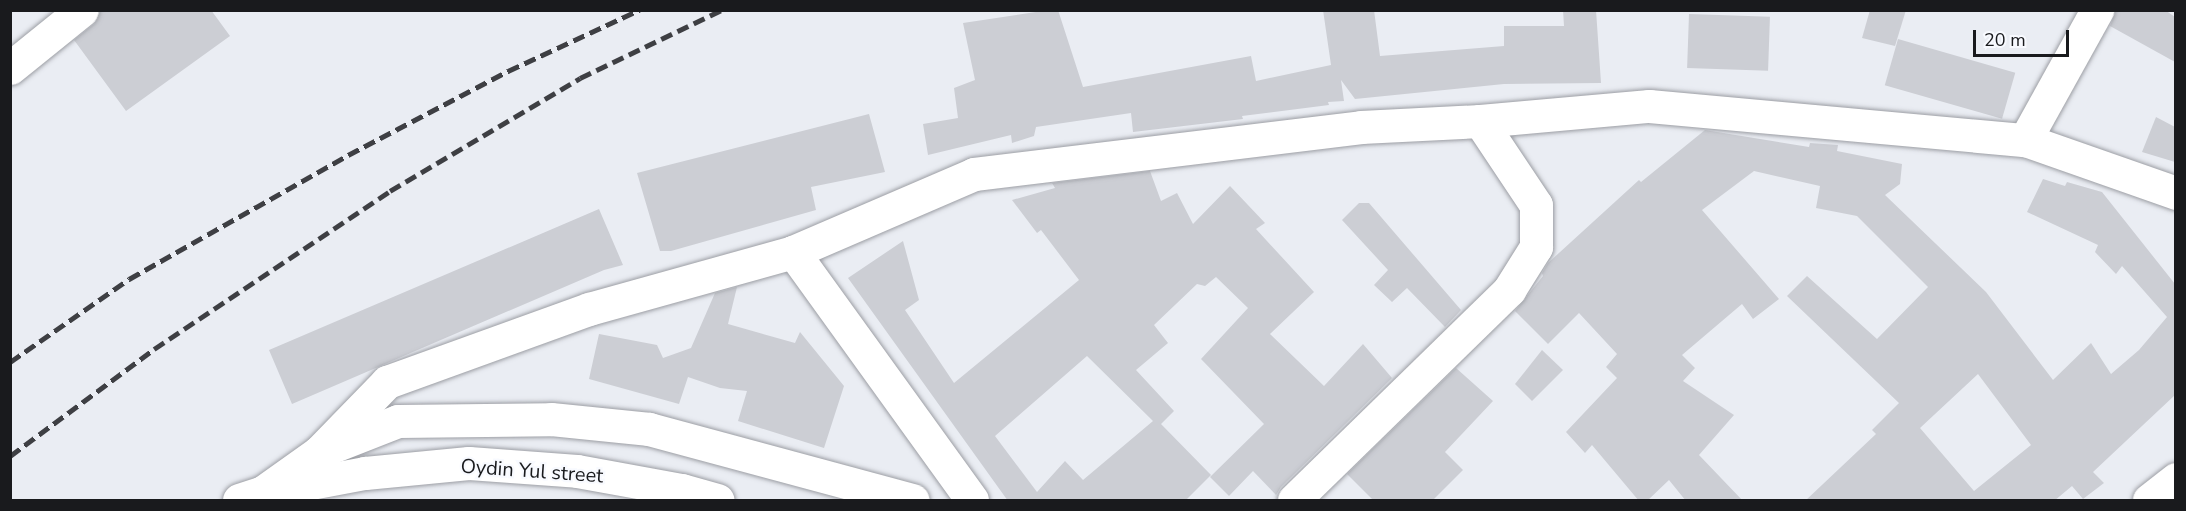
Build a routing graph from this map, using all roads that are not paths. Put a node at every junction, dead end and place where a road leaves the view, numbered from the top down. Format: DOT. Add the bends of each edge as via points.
graph roads {
  1 [pos="82,10"];
  2 [pos="2097,10"];
  3 [pos="10,68"];
  4 [pos="1480,121"];
  5 [pos="2025,140"];
  6 [pos="2175,193"];
  7 [pos="792,252"];
  8 [pos="319,452"];
  9 [pos="2175,479"];
  10 [pos="251,496"];
  11 [pos="718,501"];
  12 [pos="913,501"];
  13 [pos="972,501"];
  14 [pos="1294,501"];
  15 [pos="2149,501"];
  1 -- 3 [label="street"];
  2 -- 5 [label="street"];
  4 -- 5 [label="street" via="1649,106"];
  4 -- 7 [label="street" via="1361,127 974,174"];
  4 -- 14 [label="street" via="1536,205 1536,247 1509,290"];
  5 -- 6 [label="street"];
  7 -- 8 [label="street" via="589,309 387,382"];
  7 -- 13 [label="street"];
  8 -- 10 [label="street"];
  8 -- 12 [label="street" via="399,421 551,418 649,429"];
  9 -- 15 [label="street"];
  10 -- 11 [label="street, Oydin Yul street" via="365,473 470,463 577,471 682,490"];
}
